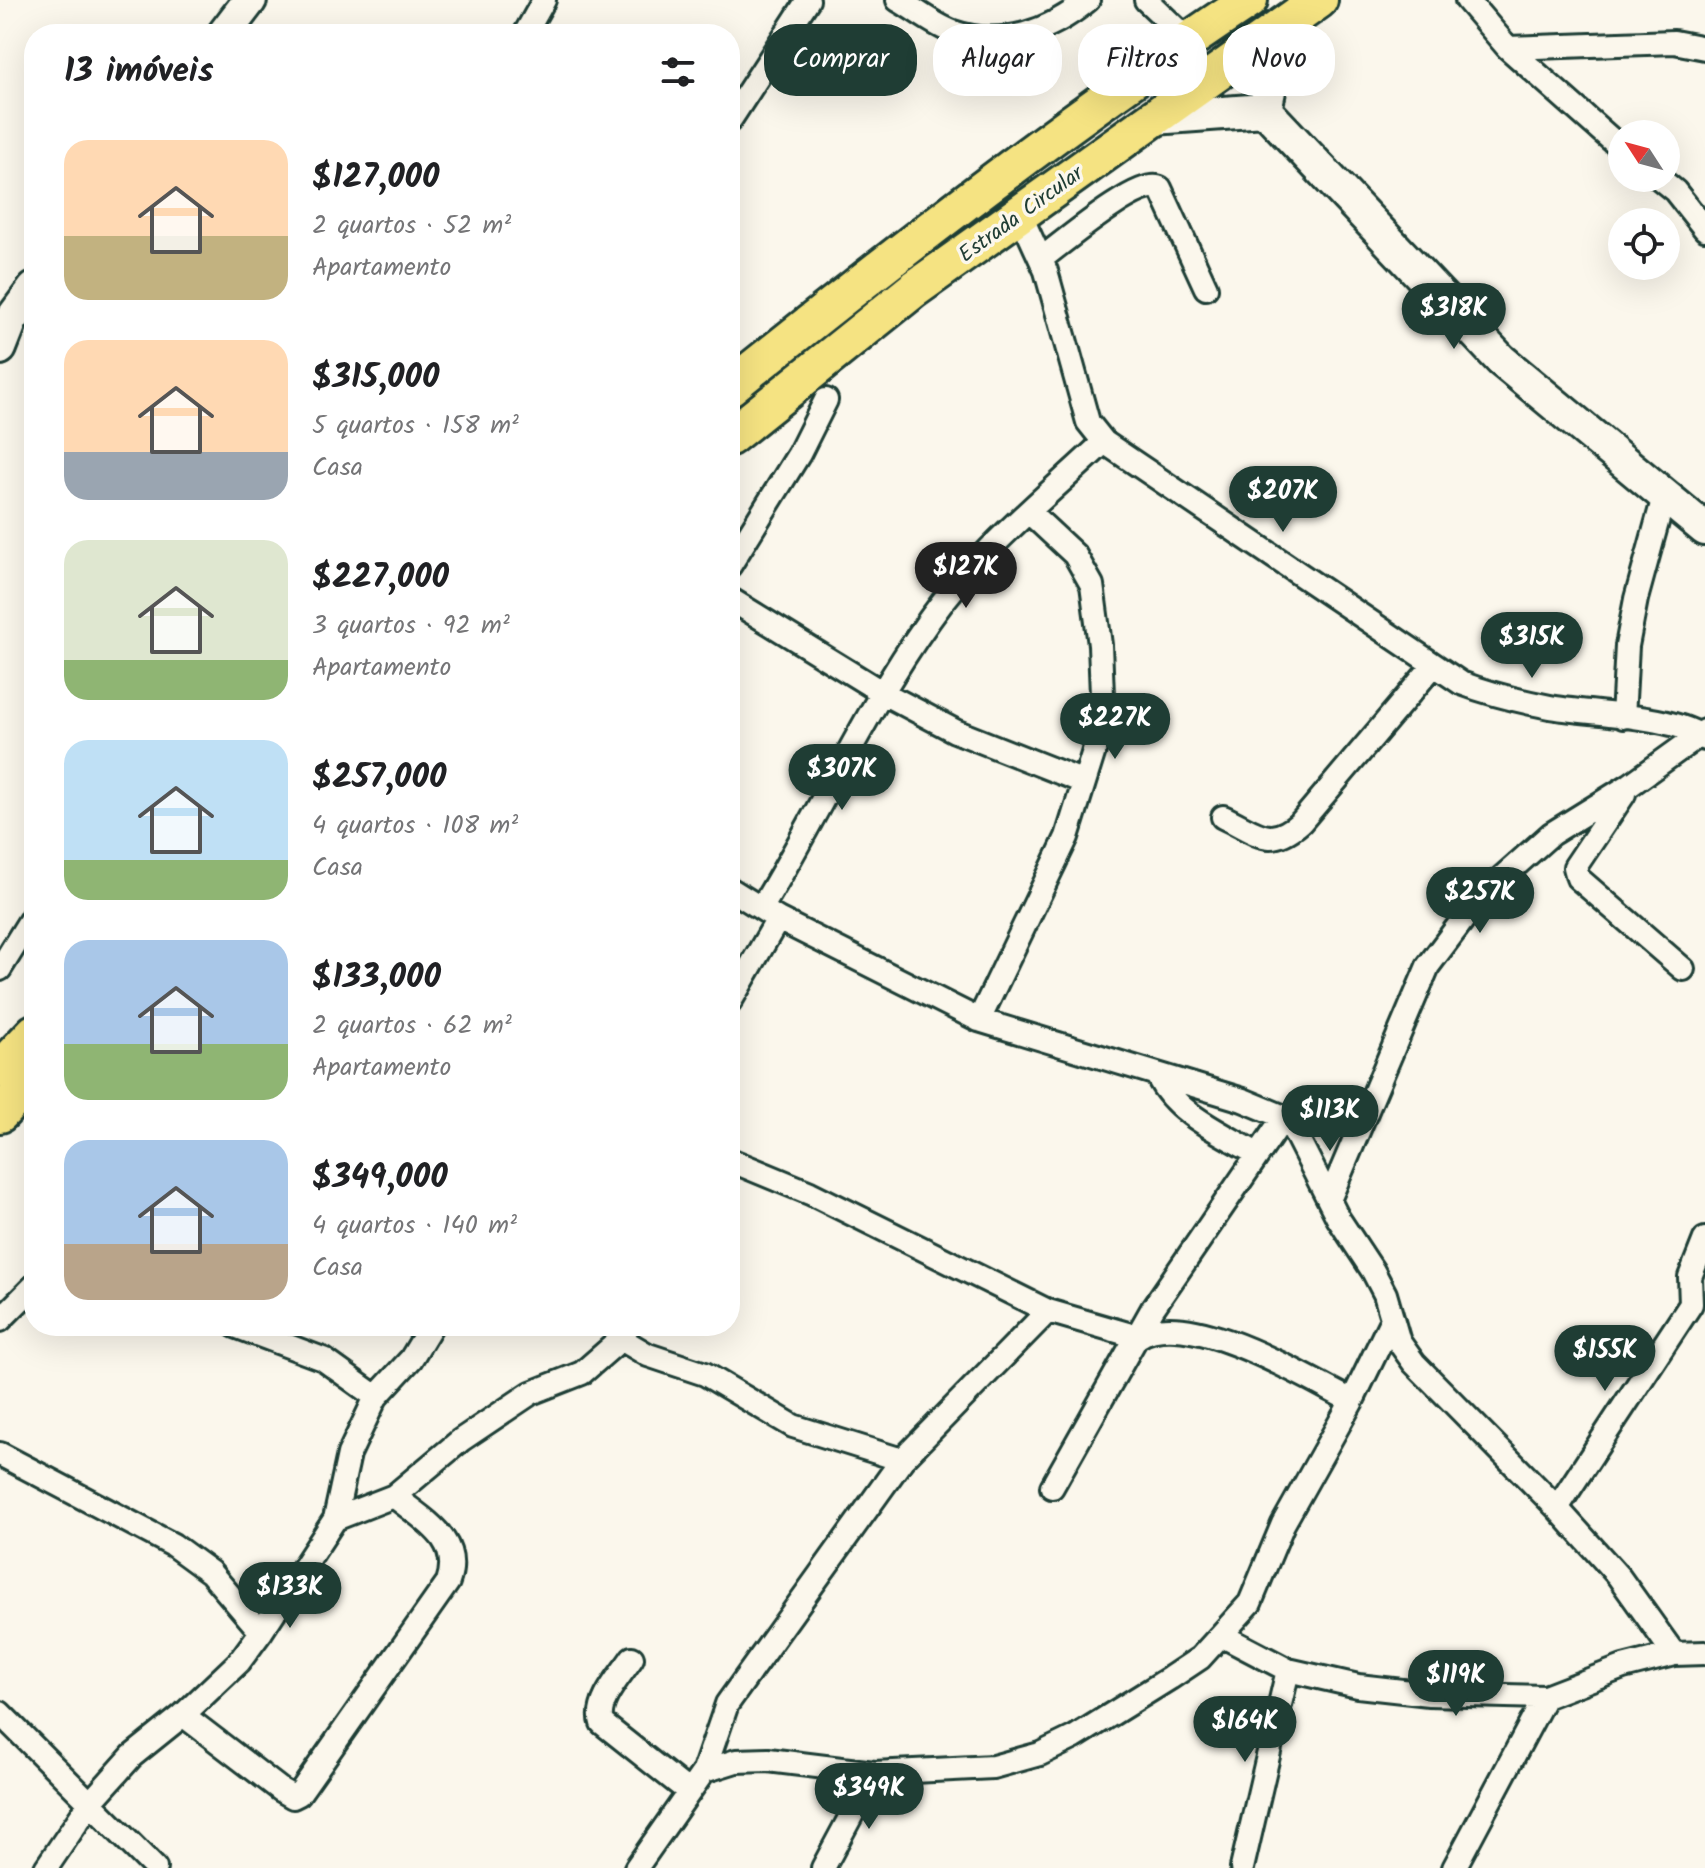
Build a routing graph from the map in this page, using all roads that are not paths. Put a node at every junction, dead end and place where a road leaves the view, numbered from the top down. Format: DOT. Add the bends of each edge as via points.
graph roads {
  1 [pos="250,0"];
  2 [pos="544,0"];
  3 [pos="808,0"];
  4 [pos="898,0"];
  5 [pos="1088,0"];
  6 [pos="1146,0"];
  7 [pos="1249,0"];
  8 [pos="1319,0"];
  9 [pos="1467,0"];
  10 [pos="232,24"];
  11 [pos="531,24"];
  12 [pos="1171,24"];
  13 [pos="1283,24"];
  14 [pos="1207,28"];
  15 [pos="1508,48"];
  16 [pos="1705,48"];
  17 [pos="1223,68"];
  18 [pos="1112,96"];
  19 [pos="1268,96"];
  20 [pos="740,105"];
  21 [pos="1265,110"];
  22 [pos="1154,118"];
  23 [pos="1608,137"];
  24 [pos="1676,192"];
  25 [pos="1020,214"];
  26 [pos="1705,229"];
  27 [pos="1041,259"];
  28 [pos="1206,288"];
  29 [pos="24,302"];
  30 [pos="4,327"];
  31 [pos="740,379"];
  32 [pos="826,400"];
  33 [pos="740,429"];
  34 [pos="1104,442"];
  35 [pos="1691,512"];
  36 [pos="1030,513"];
  37 [pos="740,549"];
  38 [pos="740,605"];
  39 [pos="1433,666"];
  40 [pos="883,693"];
  41 [pos="1623,717"];
  42 [pos="1703,735"];
  43 [pos="1084,782"];
  44 [pos="1630,785"];
  45 [pos="1223,817"];
  46 [pos="740,895"];
  47 [pos="770,913"];
  48 [pos="24,930"];
  49 [pos="0,969"];
  50 [pos="1683,969"];
  51 [pos="740,980"];
  52 [pos="979,1020"];
  53 [pos="24,1044"];
  54 [pos="0,1069"];
  55 [pos="1158,1077"];
  56 [pos="24,1089"];
  57 [pos="0,1114"];
  58 [pos="1284,1117"];
  59 [pos="1257,1154"];
  60 [pos="740,1164"];
  61 [pos="1329,1200"];
  62 [pos="1705,1239"];
  63 [pos="24,1296"];
  64 [pos="1698,1301"];
  65 [pos="1048,1311"];
  66 [pos="1392,1319"];
  67 [pos="0,1320"];
  68 [pos="262,1336"];
  69 [pos="425,1336"];
  70 [pos="620,1336"];
  71 [pos="628,1336"];
  72 [pos="1138,1337"];
  73 [pos="376,1397"];
  74 [pos="1352,1401"];
  75 [pos="0,1454"];
  76 [pos="902,1460"];
  77 [pos="1052,1487"];
  78 [pos="394,1496"];
  79 [pos="1557,1508"];
  80 [pos="335,1519"];
  81 [pos="261,1632"];
  82 [pos="1221,1635"];
  83 [pos="1705,1653"];
  84 [pos="1674,1654"];
  85 [pos="632,1658"];
  86 [pos="1288,1670"];
  87 [pos="1545,1697"];
  88 [pos="0,1713"];
  89 [pos="183,1715"];
  90 [pos="704,1771"];
  91 [pos="874,1773"];
  92 [pos="689,1792"];
  93 [pos="90,1803"];
  94 [pos="46,1868"];
  95 [pos="155,1868"];
  96 [pos="636,1868"];
  97 [pos="823,1868"];
  98 [pos="1242,1868"];
  99 [pos="1454,1868"];
  1 -- 10 [label="street"];
  2 -- 11 [label="street"];
  3 -- 20 [label="street"];
  4 -- 5 [label="street" via="952,32 996,40 1067,18"];
  6 -- 12 [label="street"];
  7 -- 14 [label="main road, Estrada Circular"];
  8 -- 13 [label="main road, Estrada Circular"];
  9 -- 15 [label="street"];
  15 -- 16 [label="street" via="1674,42"];
  15 -- 23 [label="street"];
  17 -- 22 [label="main road, Estrada Circular"];
  18 -- 31 [label="main road, Estrada Circular" via="879,267"];
  19 -- 21 [label="street"];
  21 -- 22 [label="street"];
  21 -- 35 [label="street" via="1501,360"];
  22 -- 25 [label="main road, Estrada Circular"];
  24 -- 26 [label="street"];
  25 -- 27 [label="street"];
  25 -- 33 [label="main road, Estrada Circular" via="913,290"];
  27 -- 28 [label="street" via="1118,203 1155,185"];
  27 -- 34 [label="street" via="1088,422"];
  29 -- 30 [label="street"];
  32 -- 37 [label="street"];
  34 -- 36 [label="street"];
  34 -- 39 [label="street"];
  35 -- 41 [label="street" via="1636,599"];
  36 -- 40 [label="street" via="964,575"];
  36 -- 43 [label="street" via="1075,555 1092,585 1102,695 1098,738"];
  38 -- 40 [label="street"];
  39 -- 41 [label="street" via="1496,696"];
  39 -- 45 [label="street" via="1283,838 1271,839"];
  40 -- 43 [label="street" via="955,731"];
  40 -- 47 [label="street"];
  41 -- 42 [label="street"];
  42 -- 44 [label="street"];
  43 -- 52 [label="street" via="1041,897"];
  44 -- 50 [label="street" via="1575,867 1584,884"];
  44 -- 61 [label="street" via="1551,834 1480,897 1428,966"];
  46 -- 47 [label="street"];
  47 -- 51 [label="street"];
  47 -- 52 [label="street"];
  48 -- 49 [label="street"];
  52 -- 55 [label="street"];
  53 -- 54 [label="main road"];
  55 -- 58 [label="street"];
  55 -- 59 [label="street" via="1186,1111"];
  56 -- 57 [label="main road"];
  58 -- 59 [label="street"];
  58 -- 61 [label="street"];
  59 -- 72 [label="street"];
  60 -- 65 [label="street" via="810,1193"];
  61 -- 66 [label="street" via="1373,1271"];
  62 -- 64 [label="street" via="1690,1277"];
  63 -- 67 [label="street"];
  64 -- 79 [label="street"];
  65 -- 72 [label="street"];
  65 -- 76 [label="street"];
  66 -- 74 [label="street"];
  66 -- 79 [label="street" via="1399,1342 1414,1363"];
  68 -- 73 [label="street" via="323,1359"];
  69 -- 73 [label="street"];
  70 -- 78 [label="street" via="582,1373 531,1393 461,1440"];
  71 -- 76 [label="street" via="648,1355 705,1374 814,1435"];
  72 -- 74 [label="street" via="1151,1328 1201,1333 1249,1350"];
  72 -- 77 [label="street"];
  73 -- 80 [label="street" via="349,1454"];
  74 -- 82 [label="street" via="1283,1524 1250,1603"];
  75 -- 81 [label="street" via="173,1545 210,1572"];
  76 -- 90 [label="street" via="727,1704"];
  78 -- 80 [label="street"];
  78 -- 89 [label="street" via="445,1538 454,1565 448,1582 299,1794 293,1797 281,1790"];
  79 -- 84 [label="street" via="1619,1577"];
  80 -- 81 [label="street"];
  81 -- 89 [label="street" via="239,1662"];
  82 -- 86 [label="street"];
  82 -- 91 [label="street" via="1200,1658 1170,1678 1040,1754 993,1767"];
  83 -- 84 [label="street"];
  84 -- 87 [label="street"];
  85 -- 92 [label="street" via="603,1703 602,1723"];
  86 -- 87 [label="street" via="1358,1686 1429,1694"];
  86 -- 98 [label="street"];
  87 -- 99 [label="street"];
  88 -- 93 [label="street"];
  89 -- 93 [label="street" via="132,1756"];
  90 -- 91 [label="street" via="736,1761 768,1760"];
  90 -- 92 [label="street"];
  91 -- 97 [label="street"];
  92 -- 96 [label="street"];
  93 -- 94 [label="street"];
  93 -- 95 [label="street"];
}
